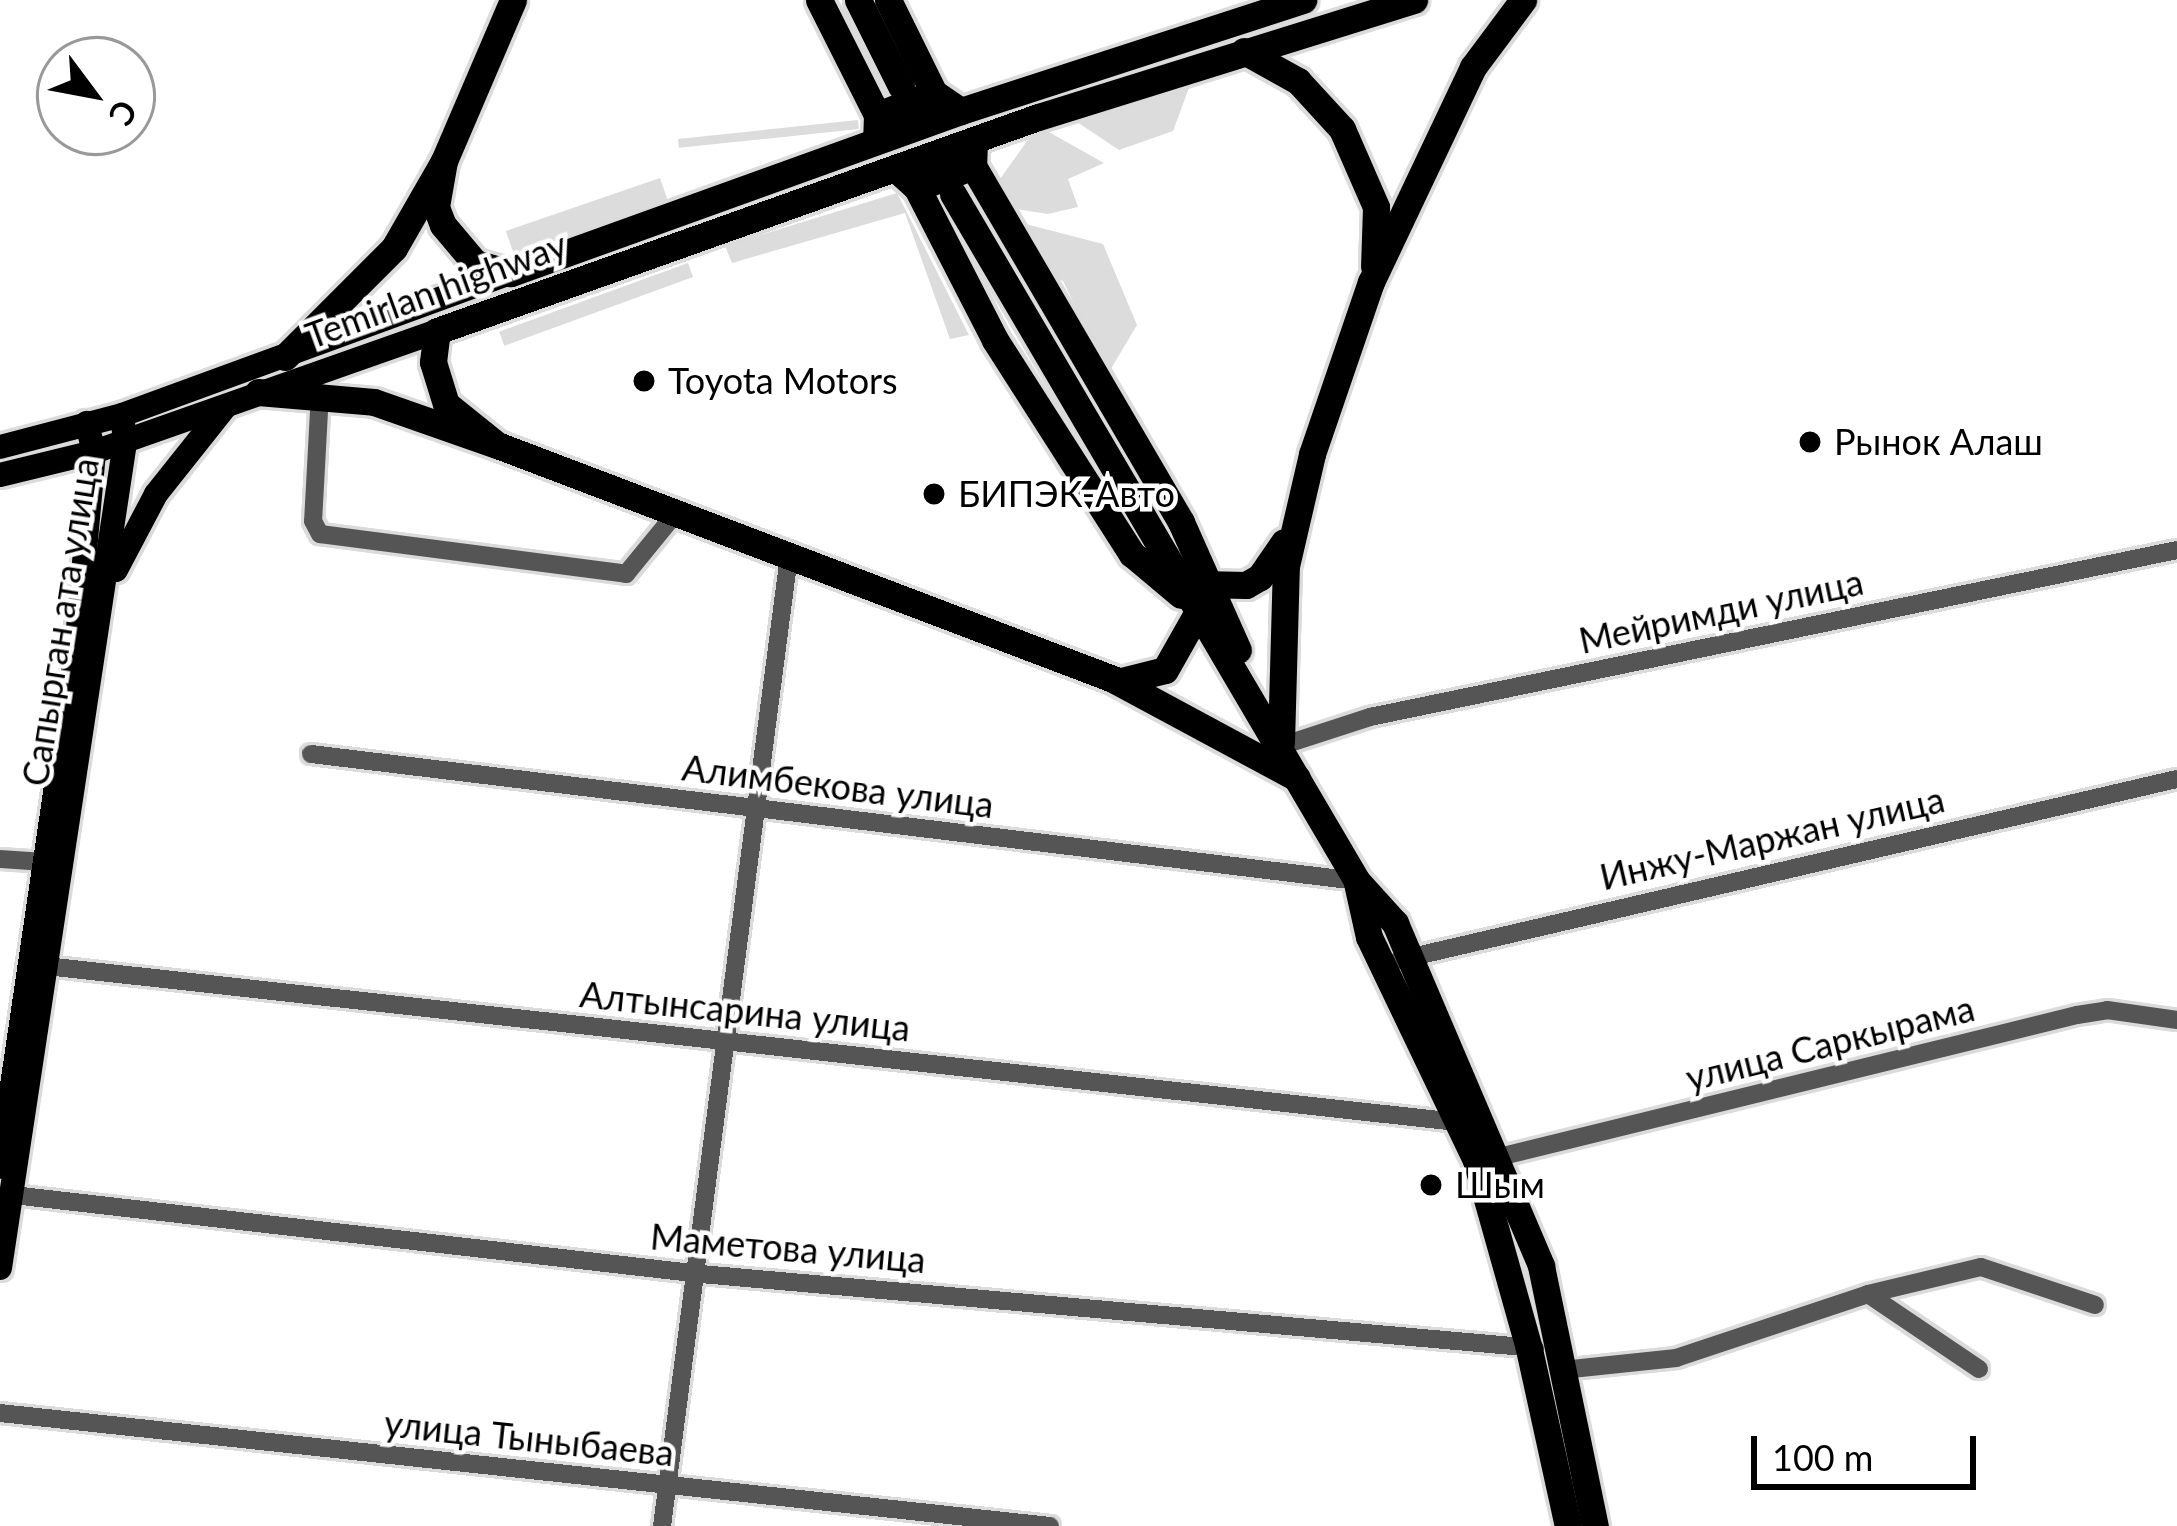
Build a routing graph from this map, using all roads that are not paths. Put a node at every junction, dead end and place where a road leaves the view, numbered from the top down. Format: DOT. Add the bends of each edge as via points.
graph roads {
  1 [pos="513,0"];
  2 [pos="819,0"];
  3 [pos="858,0"];
  4 [pos="888,0"];
  5 [pos="1304,0"];
  6 [pos="1414,0"];
  7 [pos="1523,0"];
  8 [pos="1244,51"];
  9 [pos="901,86"];
  10 [pos="934,93"];
  11 [pos="961,111"];
  12 [pos="876,128"];
  13 [pos="973,153"];
  14 [pos="444,161"];
  15 [pos="906,178"];
  16 [pos="953,194"];
  17 [pos="511,272"];
  18 [pos="1372,282"];
  19 [pos="437,331"];
  20 [pos="285,357"];
  21 [pos="258,392"];
  22 [pos="320,393"];
  23 [pos="230,401"];
  24 [pos="122,415"];
  25 [pos="87,424"];
  26 [pos="125,442"];
  27 [pos="497,445"];
  28 [pos="0,448"];
  29 [pos="94,452"];
  30 [pos="0,475"];
  31 [pos="676,513"];
  32 [pos="1294,522"];
  33 [pos="2177,550"];
  34 [pos="789,556"];
  35 [pos="1206,598"];
  36 [pos="101,605"];
  37 [pos="1113,679"];
  38 [pos="1281,746"];
  39 [pos="311,754"];
  40 [pos="1297,778"];
  41 [pos="2177,779"];
  42 [pos="759,811"];
  43 [pos="0,859"];
  44 [pos="39,862"];
  45 [pos="1357,881"];
  46 [pos="1397,961"];
  47 [pos="37,966"];
  48 [pos="2177,1020"];
  49 [pos="727,1042"];
  50 [pos="6,1090"];
  51 [pos="1457,1122"];
  52 [pos="1499,1157"];
  53 [pos="0,1167"];
  54 [pos="13,1195"];
  55 [pos="0,1268"];
  56 [pos="700,1274"];
  57 [pos="1868,1294"];
  58 [pos="2095,1305"];
  59 [pos="1549,1354"];
  60 [pos="1979,1369"];
  61 [pos="0,1413"];
  62 [pos="669,1487"];
  63 [pos="662,1526"];
  64 [pos="1050,1526"];
  65 [pos="1568,1526"];
  66 [pos="1595,1526"];
  1 -- 14 [label="highway"];
  2 -- 12 [label="highway"];
  3 -- 9 [label="highway"];
  4 -- 10 [label="highway"];
  5 -- 11 [label="highway"];
  6 -- 8 [label="highway, Temirlan highway"];
  7 -- 18 [label="highway" via="1473,68"];
  8 -- 13 [label="highway, Temirlan highway"];
  8 -- 18 [label="highway" via="1319,101 1363,167 1376,207"];
  10 -- 11 [label="highway"];
  10 -- 12 [label="highway"];
  11 -- 12 [label="highway"];
  12 -- 17 [label="highway"];
  13 -- 15 [label="highway, Temirlan highway"];
  13 -- 35 [label="highway"];
  14 -- 17 [label="highway" via="436,207 442,225 475,262"];
  14 -- 20 [label="highway" via="366,285"];
  15 -- 19 [label="highway, Temirlan highway"];
  15 -- 35 [label="highway" via="995,340 1132,554"];
  16 -- 35 [label="highway" via="1183,581"];
  17 -- 20 [label="main road, Temirlan highway"];
  18 -- 32 [label="highway"];
  19 -- 21 [label="main road, Temirlan highway"];
  19 -- 27 [label="highway" via="435,376 446,404"];
  20 -- 24 [label="main road, Temirlan highway"];
  21 -- 22 [label="highway"];
  21 -- 23 [label="main road, Temirlan highway"];
  22 -- 27 [label="highway" via="374,402"];
  22 -- 31 [label="street" via="313,521 320,534 626,574"];
  23 -- 26 [label="main road, Temirlan highway"];
  23 -- 36 [label="main road" via="156,494"];
  24 -- 25 [label="main road, Temirlan highway"];
  24 -- 26 [label="main road, Сапырган ата улица"];
  25 -- 28 [label="main road, Temirlan highway"];
  25 -- 29 [label="main road, Сапырган ата улица"];
  26 -- 29 [label="main road, Temirlan highway"];
  26 -- 36 [label="main road, Сапырган ата улица"];
  27 -- 31 [label="highway"];
  29 -- 30 [label="main road, Temirlan highway"];
  29 -- 44 [label="main road, Сапырган ата улица" via="76,650"];
  31 -- 34 [label="highway"];
  32 -- 35 [label="highway" via="1260,577"];
  32 -- 38 [label="highway"];
  33 -- 38 [label="street, Мейримди улица" via="1370,717"];
  34 -- 37 [label="highway"];
  34 -- 42 [label="street"];
  35 -- 37 [label="highway" via="1165,670 1132,683"];
  35 -- 38 [label="highway"];
  36 -- 47 [label="main road, Сапырган ата улица"];
  37 -- 40 [label="highway"];
  38 -- 40 [label="highway"];
  39 -- 42 [label="street, Алимбекова улица"];
  40 -- 45 [label="highway"];
  41 -- 46 [label="street, Инжу-Маржан улица"];
  42 -- 45 [label="street, Алимбекова улица"];
  42 -- 49 [label="street"];
  43 -- 44 [label="street"];
  44 -- 47 [label="main road, Сапырган ата улица"];
  45 -- 46 [label="highway"];
  46 -- 51 [label="highway"];
  46 -- 52 [label="highway"];
  47 -- 49 [label="street, Алтынсарина улица"];
  47 -- 50 [label="main road, Сапырган ата улица"];
  47 -- 54 [label="main road, Сапырган ата улица"];
  48 -- 52 [label="street, улица Саркырама" via="2107,1010 2078,1015"];
  49 -- 51 [label="street, Алтынсарина улица"];
  49 -- 56 [label="street"];
  50 -- 53 [label="main road, Сапырган ата улица"];
  51 -- 59 [label="highway"];
  52 -- 59 [label="highway" via="1541,1266"];
  54 -- 55 [label="main road, Сапырган ата улица"];
  54 -- 56 [label="street, Маметова улица"];
  56 -- 59 [label="street, Маметова улица"];
  56 -- 62 [label="street"];
  57 -- 58 [label="street, Маметова улица" via="1981,1267"];
  57 -- 59 [label="street, Маметова улица" via="1676,1358"];
  57 -- 60 [label="street"];
  59 -- 65 [label="highway"];
  59 -- 66 [label="highway"];
  61 -- 62 [label="street, улица Тыныбаева"];
  62 -- 63 [label="street"];
  62 -- 64 [label="street, улица Тыныбаева"];
}
